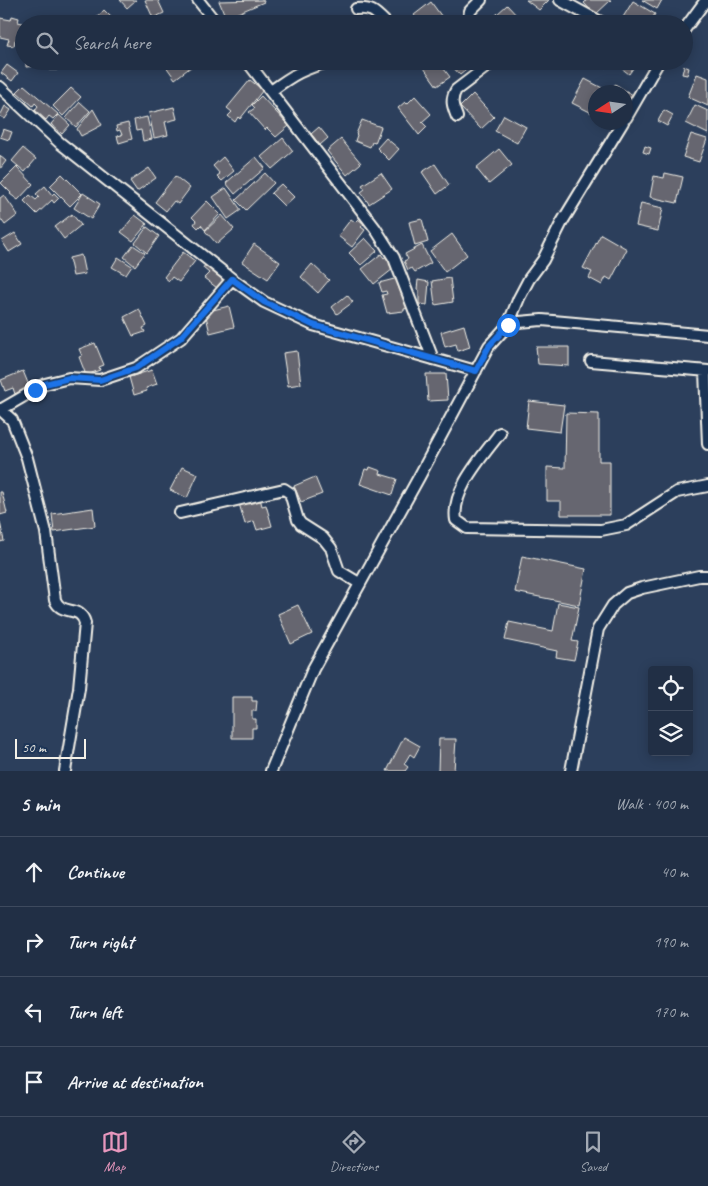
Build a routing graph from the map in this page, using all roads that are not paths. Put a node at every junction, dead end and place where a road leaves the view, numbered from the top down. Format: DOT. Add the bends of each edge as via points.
graph roads {
  1 [pos="198,0"];
  2 [pos="481,0"];
  3 [pos="560,0"];
  4 [pos="706,0"];
  5 [pos="356,9"];
  6 [pos="210,15"];
  7 [pos="377,15"];
  8 [pos="469,15"];
  9 [pos="588,15"];
  10 [pos="693,18"];
  11 [pos="254,70"];
  12 [pos="302,70"];
  13 [pos="482,70"];
  14 [pos="654,70"];
  15 [pos="0,87"];
  16 [pos="271,91"];
  17 [pos="633,106"];
  18 [pos="457,117"];
  19 [pos="618,130"];
  20 [pos="232,279"];
  21 [pos="508,325"];
  22 [pos="708,335"];
  23 [pos="433,360"];
  24 [pos="591,361"];
  25 [pos="476,371"];
  26 [pos="707,371"];
  27 [pos="1,409"];
  28 [pos="500,433"];
  29 [pos="708,444"];
  30 [pos="708,486"];
  31 [pos="180,512"];
  32 [pos="708,576"];
  33 [pos="359,584"];
  34 [pos="65,771"];
  35 [pos="271,771"];
  36 [pos="571,771"];
  1 -- 6 [label="street"];
  2 -- 8 [label="street"];
  3 -- 9 [label="street"];
  4 -- 10 [label="street"];
  5 -- 7 [label="street" via="367,8"];
  11 -- 16 [label="street"];
  12 -- 16 [label="street"];
  13 -- 18 [label="street" via="452,96"];
  14 -- 17 [label="street"];
  15 -- 20 [label="street" via="60,143"];
  16 -- 23 [label="street" via="394,258"];
  19 -- 21 [label="street" via="529,280"];
  20 -- 23 [label="street" via="264,302 313,325"];
  20 -- 27 [label="street" via="180,338 136,368 100,380 69,378 45,384"];
  21 -- 22 [label="street" via="542,320"];
  21 -- 25 [label="street" via="489,346"];
  23 -- 25 [label="street"];
  24 -- 26 [label="street"];
  25 -- 33 [label="street"];
  26 -- 29 [label="street"];
  27 -- 34 [label="street" via="12,420 27,458 46,532 57,606 79,613 85,623 79,688"];
  28 -- 30 [label="street" via="466,479 454,509 456,520 466,528 601,530 626,526 677,492"];
  31 -- 33 [label="street" via="284,489 290,493 298,520 324,538 340,571"];
  32 -- 36 [label="street" via="642,588 627,593 614,605 598,629"];
  33 -- 35 [label="street" via="313,669"];
}
